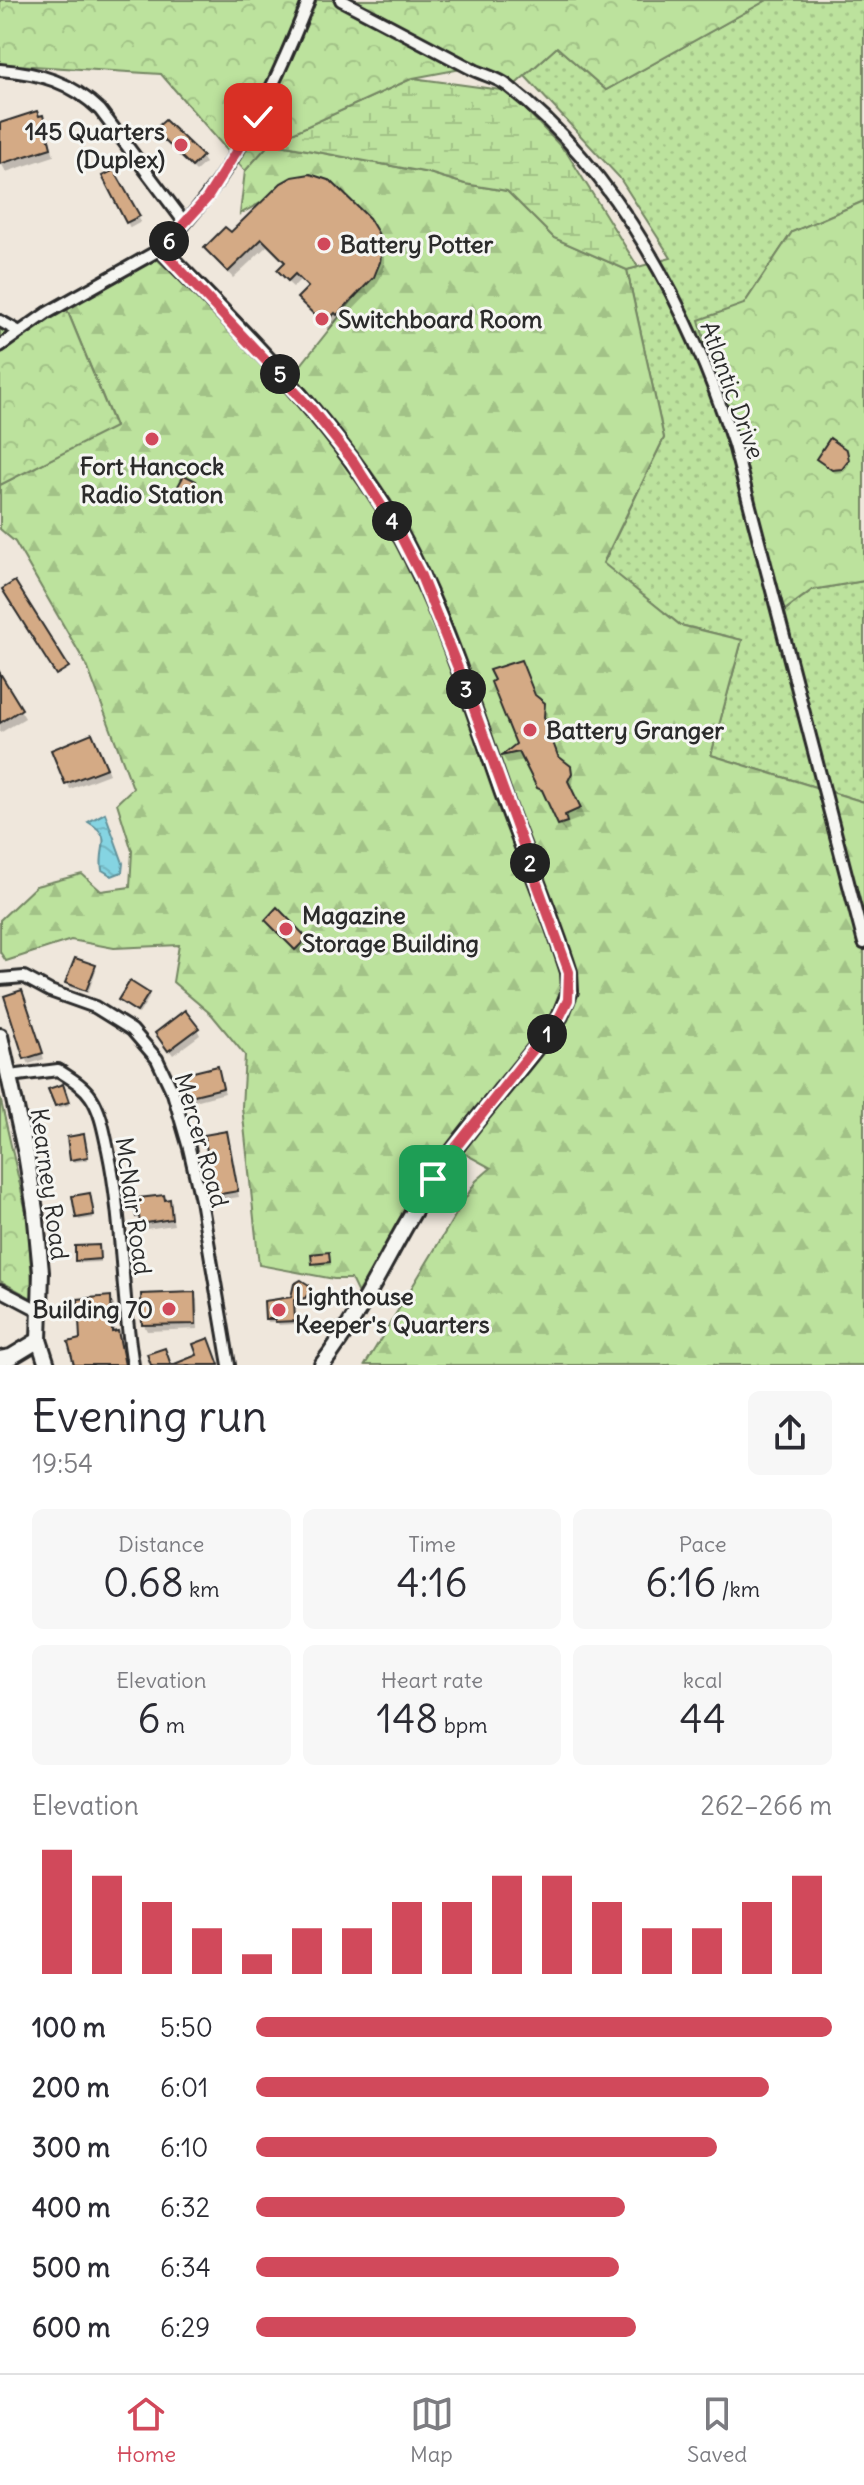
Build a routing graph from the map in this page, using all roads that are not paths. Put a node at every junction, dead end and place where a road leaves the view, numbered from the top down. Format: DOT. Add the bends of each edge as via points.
graph roads {
  1 [pos="309,0"];
  2 [pos="341,0"];
  3 [pos="0,70"];
  4 [pos="185,223"];
  5 [pos="161,249"];
  6 [pos="0,321"];
  7 [pos="18,331"];
  8 [pos="0,346"];
  9 [pos="864,943"];
  10 [pos="0,979"];
  11 [pos="0,1036"];
  12 [pos="10,1076"];
  13 [pos="0,1290"];
  14 [pos="40,1311"];
  15 [pos="39,1340"];
  16 [pos="0,1359"];
  17 [pos="47,1365"];
  18 [pos="133,1365"];
  19 [pos="229,1365"];
  20 [pos="322,1365"];
  1 -- 4 [label="street" via="258,117"];
  2 -- 9 [label="street, Atlantic Drive" via="505,83 576,151 654,262 686,321 734,445"];
  3 -- 4 [label="street" via="50,77 88,98"];
  4 -- 5 [label="street"];
  5 -- 7 [label="street"];
  5 -- 20 [label="street" via="313,411 399,533 470,698 569,972 568,1000 560,1016 445,1161"];
  6 -- 7 [label="street"];
  7 -- 8 [label="street"];
  10 -- 19 [label="street, Mercer Road" via="24,977 95,1007 132,1030 157,1059 189,1148"];
  11 -- 12 [label="street, Kearney Road"];
  12 -- 14 [label="street, Kearney Road" via="35,1210"];
  12 -- 18 [label="street, McNair Road" via="58,1070 93,1099 120,1217"];
  13 -- 14 [label="street"];
  14 -- 15 [label="street, Kearney Road"];
  15 -- 16 [label="street"];
  15 -- 17 [label="street, Kearney Road"];
}
